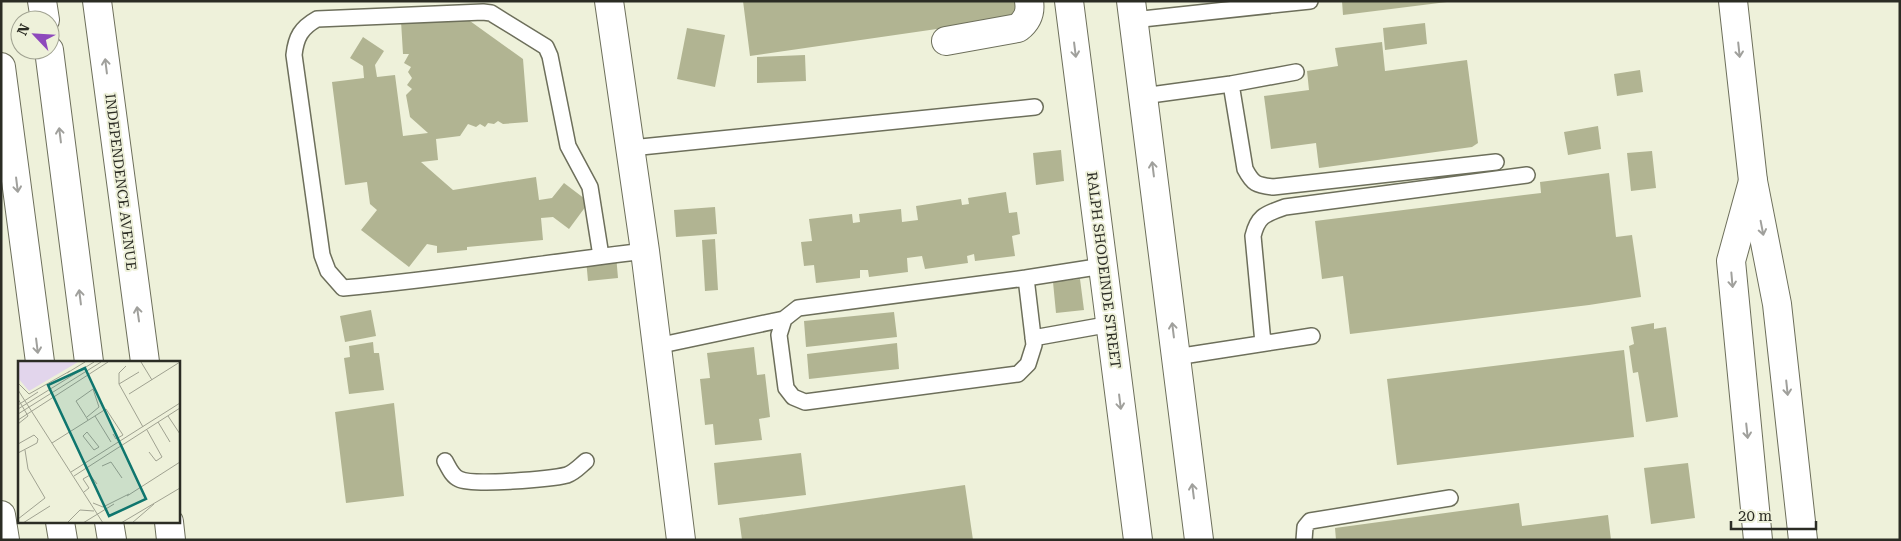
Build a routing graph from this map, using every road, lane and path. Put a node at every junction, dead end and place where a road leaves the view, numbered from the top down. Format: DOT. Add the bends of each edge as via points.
graph roads {
  1 [pos="97,1"];
  2 [pos="610,1"];
  3 [pos="1029,1"];
  4 [pos="1069,1"];
  5 [pos="1310,1"];
  6 [pos="1733,1"];
  7 [pos="1132,11"];
  8 [pos="946,41"];
  9 [pos="49,60"];
  10 [pos="1,67"];
  11 [pos="1296,72"];
  12 [pos="1231,84"];
  13 [pos="1143,96"];
  14 [pos="1035,107"];
  15 [pos="631,148"];
  16 [pos="1496,162"];
  17 [pos="1527,175"];
  18 [pos="1753,182"];
  19 [pos="645,251"];
  20 [pos="601,256"];
  21 [pos="1103,266"];
  22 [pos="1026,278"];
  23 [pos="784,319"];
  24 [pos="1111,324"];
  25 [pos="1312,336"];
  26 [pos="1033,338"];
  27 [pos="1263,343"];
  28 [pos="657,346"];
  29 [pos="1176,357"];
  30 [pos="40,361"];
  31 [pos="89,361"];
  32 [pos="145,361"];
  33 [pos="586,461"];
  34 [pos="445,462"];
  35 [pos="1450,498"];
  36 [pos="1,515"];
  37 [pos="60,524"];
  38 [pos="110,524"];
  39 [pos="169,524"];
  40 [pos="5,540"];
  41 [pos="63,540"];
  42 [pos="112,540"];
  43 [pos="171,540"];
  44 [pos="681,540"];
  45 [pos="1138,540"];
  46 [pos="1199,540"];
  47 [pos="1304,540"];
  48 [pos="1758,540"];
  49 [pos="1803,540"];
  32 -- 1 [label="main road, INDEPENDENCE AVENUE, one-way"];
  2 -- 15 [label="main road"];
  3 -- 8 [label="main road" via="1026,22 1018,28"];
  4 -- 21 [label="main road, RALPH SHODEINDE STREET, one-way"];
  5 -- 7 [label="lane"];
  6 -- 18 [label="main road, one-way"];
  7 -- 13 [label="main road"];
  31 -- 9 [label="main road, one-way"];
  10 -- 30 [label="main road, one-way"];
  11 -- 12 [label="lane"];
  12 -- 13 [label="lane"];
  12 -- 16 [label="lane" via="1246,169 1251,180 1260,185 1273,187"];
  29 -- 13 [label="main road, one-way"];
  14 -- 15 [label="lane"];
  15 -- 19 [label="main road"];
  17 -- 27 [label="lane" via="1285,207 1260,218 1253,236"];
  18 -- 48 [label="main road, one-way" via="1731,261"];
  18 -- 49 [label="main road, one-way" via="1777,304"];
  19 -- 20 [label="lane"];
  19 -- 28 [label="main road"];
  20 -- 20 [label="lane" via="343,288 328,271 322,255 294,55 300,32 317,19 483,12 546,47 568,146 590,187"];
  21 -- 22 [label="lane"];
  21 -- 24 [label="main road, RALPH SHODEINDE STREET"];
  22 -- 23 [label="lane" via="798,308"];
  22 -- 26 [label="lane"];
  23 -- 26 [label="lane" via="780,335 786,388 792,397 805,402 1018,374 1028,364"];
  23 -- 28 [label="lane"];
  24 -- 26 [label="lane"];
  24 -- 45 [label="main road, RALPH SHODEINDE STREET, one-way"];
  25 -- 27 [label="lane"];
  27 -- 29 [label="lane"];
  28 -- 44 [label="main road"];
  46 -- 29 [label="main road, one-way"];
  33 -- 34 [label="lane" via="569,474 473,482 460,480"];
  35 -- 47 [label="lane" via="1310,521 1305,527"];
  36 -- 40 [label="main road"];
  37 -- 41 [label="main road"];
  38 -- 42 [label="main road"];
  39 -- 43 [label="main road"];
}
